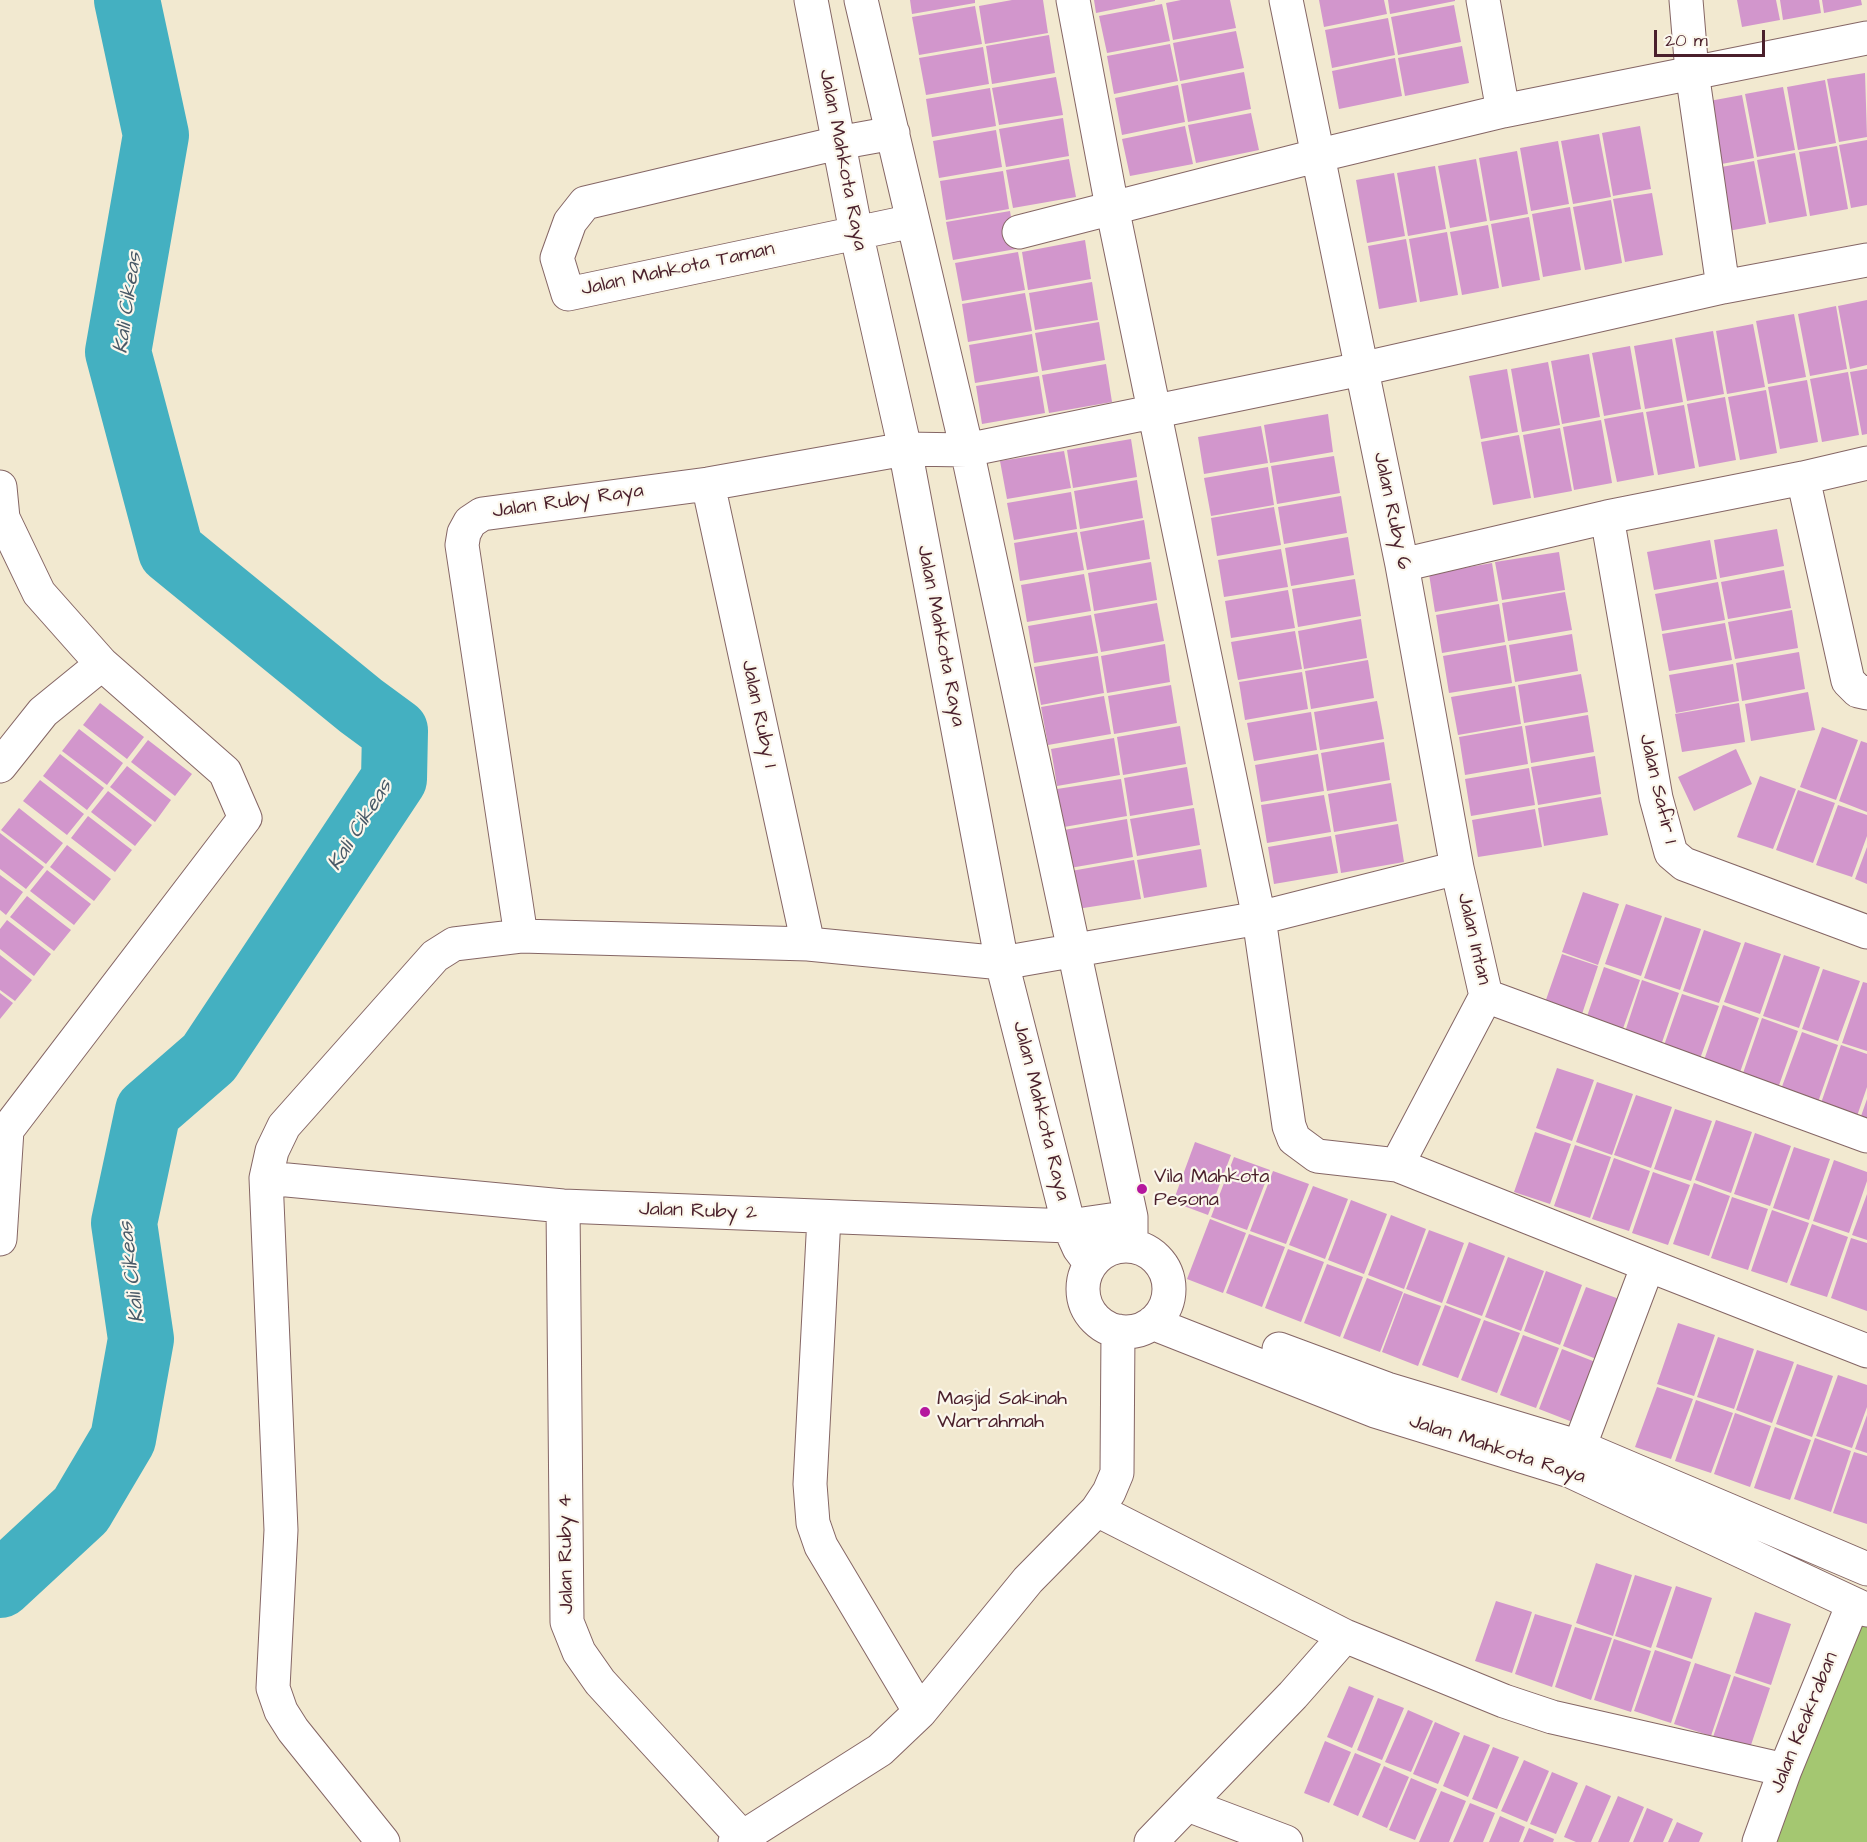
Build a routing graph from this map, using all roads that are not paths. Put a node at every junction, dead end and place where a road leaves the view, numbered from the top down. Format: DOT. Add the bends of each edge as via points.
graph roads {
  1 [pos="811,0"];
  2 [pos="861,0"];
  3 [pos="1073,0"];
  4 [pos="1286,0"];
  5 [pos="1483,0"];
  6 [pos="1686,0"];
  7 [pos="1867,38"];
  8 [pos="1692,72"];
  9 [pos="1503,111"];
  10 [pos="893,133"];
  11 [pos="838,143"];
  12 [pos="1316,156"];
  13 [pos="1112,207"];
  14 [pos="913,221"];
  15 [pos="856,232"];
  16 [pos="1019,232"];
  17 [pos="1867,260"];
  18 [pos="1724,287"];
  19 [pos="1361,369"];
  20 [pos="1155,412"];
  21 [pos="905,449"];
  22 [pos="967,450"];
  23 [pos="1867,463"];
  24 [pos="1803,478"];
  25 [pos="708,484"];
  26 [pos="0,487"];
  27 [pos="1607,517"];
  28 [pos="1402,565"];
  29 [pos="102,664"];
  30 [pos="1867,693"];
  31 [pos="0,766"];
  32 [pos="1457,868"];
  33 [pos="1259,918"];
  34 [pos="1867,932"];
  35 [pos="521,936"];
  36 [pos="808,944"];
  37 [pos="1073,950"];
  38 [pos="1002,963"];
  39 [pos="1486,996"];
  40 [pos="4,1129"];
  41 [pos="1867,1136"];
  42 [pos="1397,1166"];
  43 [pos="266,1178"];
  44 [pos="562,1206"];
  45 [pos="824,1217"];
  46 [pos="1069,1226"];
  47 [pos="1131,1232"];
  48 [pos="0,1239"];
  49 [pos="1091,1264"];
  50 [pos="1648,1265"];
  51 [pos="1159,1315"];
  52 [pos="1118,1331"];
  53 [pos="1867,1351"];
  54 [pos="1575,1459"];
  55 [pos="1097,1510"];
  56 [pos="1867,1569"];
  57 [pos="1860,1607"];
  58 [pos="1345,1636"];
  59 [pos="920,1712"];
  60 [pos="1785,1770"];
  61 [pos="1188,1805"];
  62 [pos="739,1840"];
  63 [pos="383,1842"];
  64 [pos="1151,1842"];
  65 [pos="1286,1842"];
  66 [pos="1759,1842"];
  1 -- 11 [label="street, Jalan Mahkota Raya"];
  2 -- 10 [label="street"];
  3 -- 13 [label="street"];
  4 -- 12 [label="street, Jalan Ruby 6"];
  5 -- 9 [label="street"];
  6 -- 8 [label="street"];
  7 -- 8 [label="street"];
  8 -- 9 [label="street"];
  8 -- 18 [label="street"];
  9 -- 12 [label="street"];
  10 -- 11 [label="street, Jalan Mahkota Taman"];
  10 -- 14 [label="street"];
  11 -- 15 [label="street, Jalan Mahkota Raya"];
  11 -- 15 [label="street, Jalan Mahkota Taman" via="585,203 570,222 557,258 568,294"];
  12 -- 13 [label="street"];
  12 -- 19 [label="street, Jalan Ruby 6"];
  13 -- 16 [label="street"];
  13 -- 20 [label="street"];
  14 -- 15 [label="street, Jalan Mahkota Taman"];
  14 -- 22 [label="street"];
  15 -- 21 [label="street, Jalan Mahkota Raya"];
  17 -- 18 [label="street, Jalan Ruby Raya"];
  18 -- 19 [label="street, Jalan Ruby Raya"];
  19 -- 20 [label="street, Jalan Ruby Raya"];
  19 -- 28 [label="street, Jalan Ruby 6"];
  20 -- 22 [label="street, Jalan Ruby Raya"];
  20 -- 33 [label="street"];
  21 -- 22 [label="street, Jalan Ruby Raya"];
  21 -- 25 [label="street, Jalan Ruby Raya"];
  21 -- 38 [label="street, Jalan Mahkota Raya"];
  22 -- 37 [label="street"];
  23 -- 24 [label="street"];
  24 -- 27 [label="street"];
  24 -- 30 [label="street" via="1848,681 1858,692"];
  25 -- 35 [label="street, Jalan Ruby Raya" via="482,514 470,522 464,533 462,545"];
  25 -- 36 [label="street, Jalan Ruby 1"];
  26 -- 29 [label="street" via="3,518 39,593"];
  27 -- 28 [label="street"];
  27 -- 34 [label="street, Jalan Safir 1" via="1656,798 1671,853 1684,864"];
  28 -- 32 [label="street, Jalan Ruby 6"];
  29 -- 31 [label="street" via="43,712"];
  29 -- 40 [label="street" via="225,772 245,818"];
  32 -- 33 [label="street, Jalan Intan"];
  32 -- 39 [label="street, Jalan Intan"];
  33 -- 37 [label="street, Jalan Intan"];
  33 -- 42 [label="street" via="1294,1139 1317,1156"];
  35 -- 36 [label="street, Jalan Intan"];
  35 -- 43 [label="street, Jalan Intan" via="454,944 435,956 284,1126"];
  36 -- 38 [label="street, Jalan Intan"];
  37 -- 38 [label="street, Jalan Intan"];
  37 -- 47 [label="street"];
  38 -- 46 [label="street, Jalan Mahkota Raya"];
  39 -- 41 [label="street, Jalan Intan"];
  39 -- 42 [label="street"];
  40 -- 48 [label="street"];
  42 -- 50 [label="street"];
  43 -- 44 [label="street, Jalan Ruby 2"];
  43 -- 63 [label="street, Jalan Intan" via="281,1530 273,1688 281,1712 293,1730"];
  44 -- 45 [label="street, Jalan Ruby 2"];
  44 -- 62 [label="street, Jalan Ruby 4" via="567,1622 579,1652 600,1682"];
  45 -- 46 [label="street, Jalan Ruby 2"];
  45 -- 59 [label="street" via="810,1484 813,1523 821,1546"];
  46 -- 47 [label="street, Jalan Ruby 2"];
  46 -- 49 [label="street, Jalan Mahkota Raya"];
  47 -- 49 [label="street"];
  47 -- 51 [label="street" via="1167,1275 1169,1293"];
  49 -- 52 [label="street" via="1084,1280 1084,1297 1090,1313 1102,1325"];
  50 -- 53 [label="street"];
  50 -- 54 [label="street"];
  51 -- 52 [label="street" via="1135,1331"];
  51 -- 54 [label="street, Jalan Mahkota Raya" via="1375,1411"];
  52 -- 55 [label="street" via="1117,1473"];
  54 -- 56 [label="street, Jalan Mahkota Raya"];
  54 -- 57 [label="street, Jalan Mahkota Raya"];
  55 -- 58 [label="street"];
  55 -- 59 [label="street" via="1028,1580"];
  57 -- 60 [label="street, Jalan Keakraban"];
  58 -- 60 [label="street" via="1504,1701 1552,1716"];
  58 -- 61 [label="street"];
  59 -- 62 [label="street" via="880,1750"];
  60 -- 66 [label="street, Jalan Keakraban"];
  61 -- 64 [label="street"];
  61 -- 65 [label="street"];
}
